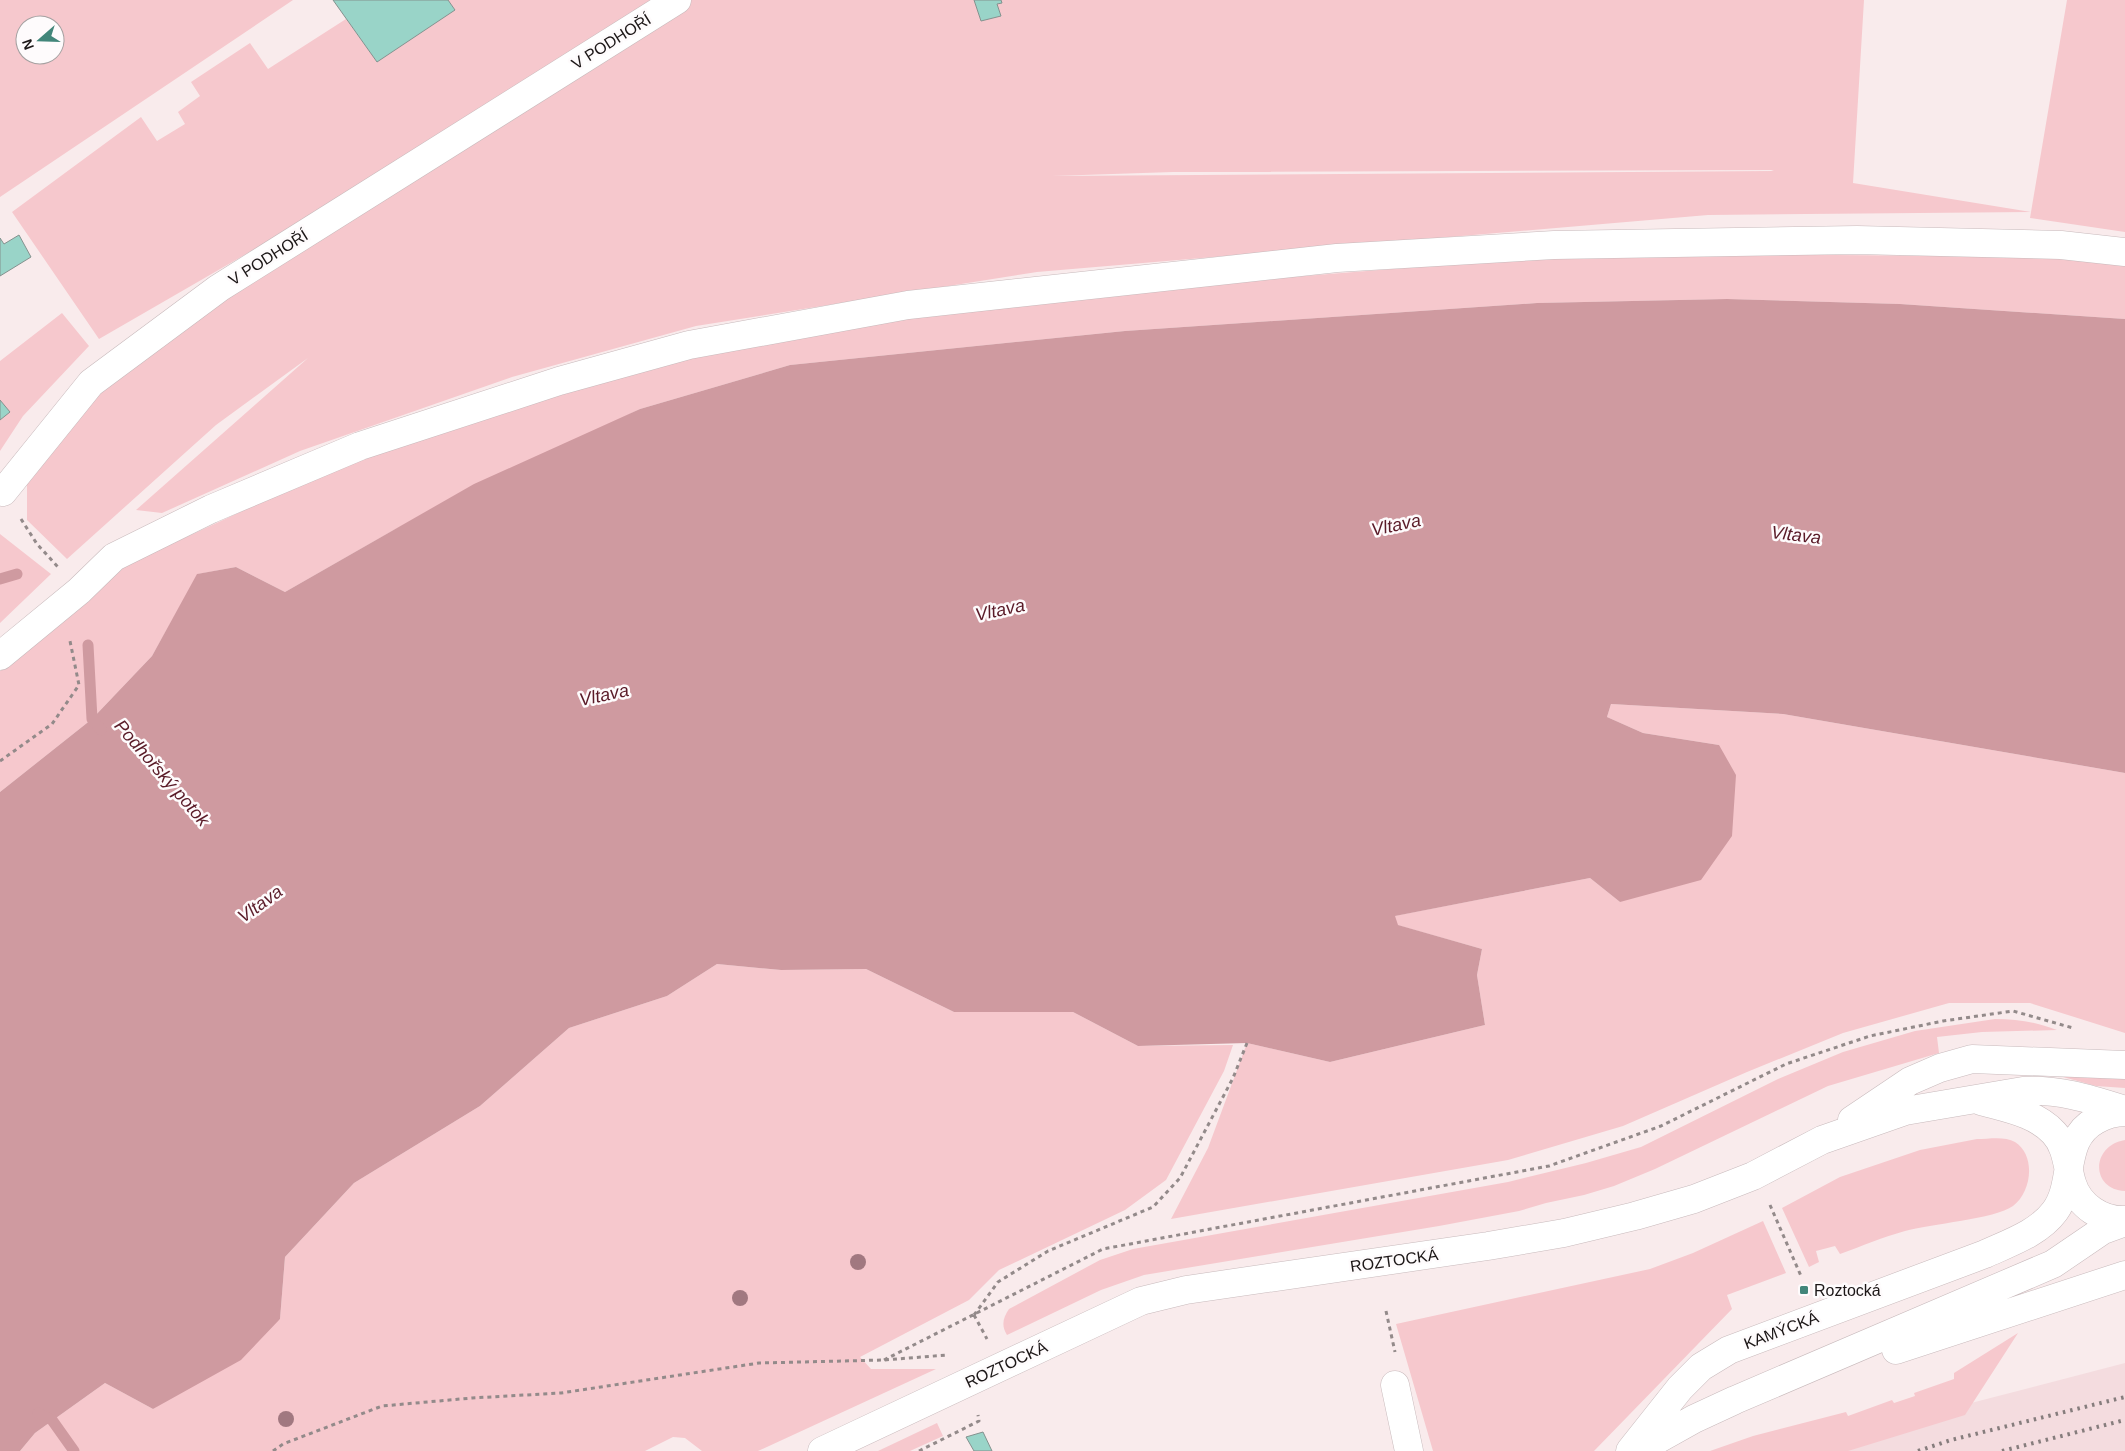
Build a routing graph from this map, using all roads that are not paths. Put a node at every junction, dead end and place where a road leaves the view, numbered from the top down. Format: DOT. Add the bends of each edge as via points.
graph roads {
  1 [pos="677,0"];
  2 [pos="2125,252"];
  3 [pos="4,492"];
  4 [pos="0,656"];
  5 [pos="2125,1065"];
  6 [pos="1977,1099"];
  7 [pos="2125,1111"];
  8 [pos="1822,1140"];
  9 [pos="2069,1166"];
  10 [pos="2125,1221"];
  11 [pos="2125,1275"];
  12 [pos="1776,1382"];
  13 [pos="1394,1385"];
  14 [pos="822,1451"];
  15 [pos="1409,1451"];
  16 [pos="1630,1451"];
  17 [pos="1637,1451"];
  1 -- 3 [label="main road, V PODHOŘÍ" via="219,288 91,383"];
  2 -- 4 [label="main road" via="2061,245 1857,240 1554,245 1337,258 908,306 689,345 559,381 360,446 211,509 114,557 71,598"];
  5 -- 8 [label="main road" via="1972,1060 1940,1068 1910,1081"];
  6 -- 7 [label="main road, ROZTOCKÁ" via="2023,1091 2057,1091 2080,1095"];
  6 -- 8 [label="main road, ROZTOCKÁ" via="1905,1111"];
  6 -- 9 [label="main road, ROZTOCKÁ" via="2041,1123 2054,1133"];
  7 -- 9 [label="main road, KAMÝCKÁ" via="2101,1117 2087,1126 2074,1143"];
  8 -- 14 [label="main road, ROZTOCKÁ" via="1753,1176 1694,1199 1635,1216 1507,1243 1186,1290 1141,1301"];
  9 -- 10 [label="main road, KAMÝCKÁ" via="2075,1191 2087,1206 2104,1217"];
  9 -- 16 [label="main road, KAMÝCKÁ" via="2064,1195 2053,1214 2038,1228 1985,1254 1729,1350 1701,1367 1680,1388"];
  10 -- 12 [label="main road, KAMÝCKÁ" via="2102,1230 2053,1264"];
  11 -- 12 [label="main road" via="1892,1351"];
  12 -- 17 [label="main road, KAMÝCKÁ" via="1694,1419"];
  13 -- 15 [label="main road"];
}
